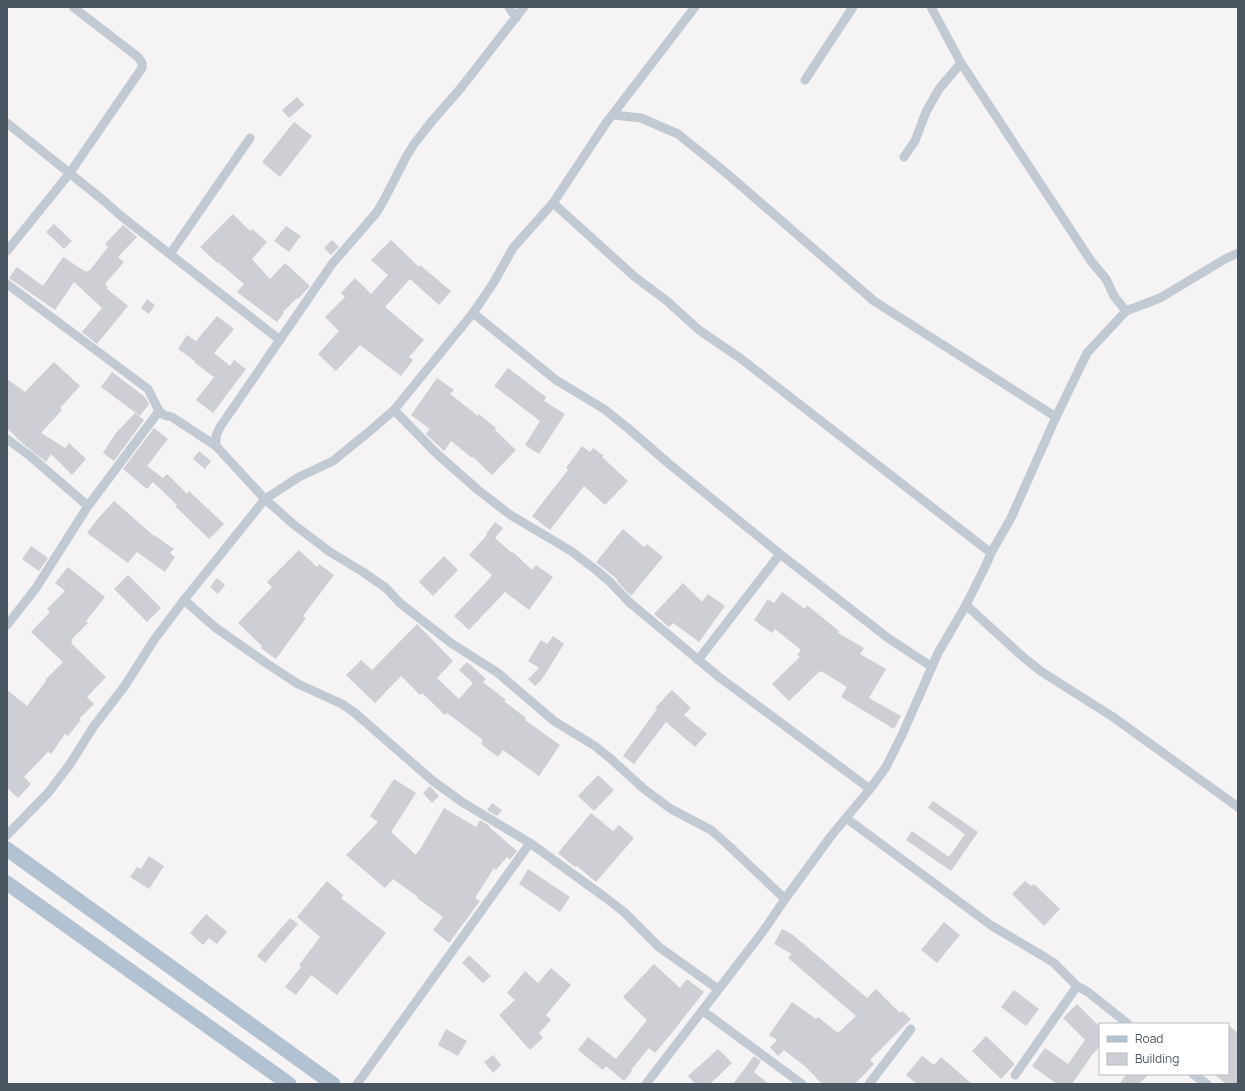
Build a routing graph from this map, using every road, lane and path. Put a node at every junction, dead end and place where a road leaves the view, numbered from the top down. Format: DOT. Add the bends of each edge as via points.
graph roads {
  1 [pos="73,7"];
  2 [pos="510,7"];
  3 [pos="524,7"];
  4 [pos="695,7"];
  5 [pos="853,7"];
  6 [pos="931,7"];
  7 [pos="516,18"];
  8 [pos="961,64"];
  9 [pos="805,80"];
  10 [pos="613,115"];
  11 [pos="7,123"];
  12 [pos="250,138"];
  13 [pos="904,157"];
  14 [pos="69,174"];
  15 [pos="553,203"];
  16 [pos="7,252"];
  17 [pos="1238,253"];
  18 [pos="170,254"];
  19 [pos="7,284"];
  20 [pos="1126,311"];
  21 [pos="473,313"];
  22 [pos="280,340"];
  23 [pos="394,410"];
  24 [pos="159,411"];
  25 [pos="1056,417"];
  26 [pos="7,439"];
  27 [pos="216,446"];
  28 [pos="265,499"];
  29 [pos="88,506"];
  30 [pos="990,553"];
  31 [pos="780,554"];
  32 [pos="184,600"];
  33 [pos="966,605"];
  34 [pos="7,625"];
  35 [pos="698,660"];
  36 [pos="932,667"];
  37 [pos="870,789"];
  38 [pos="1238,807"];
  39 [pos="846,818"];
  40 [pos="7,835"];
  41 [pos="530,843"];
  42 [pos="7,849"];
  43 [pos="7,883"];
  44 [pos="785,899"];
  45 [pos="1077,986"];
  46 [pos="718,989"];
  47 [pos="702,1010"];
  48 [pos="1127,1023"];
  49 [pos="911,1029"];
  50 [pos="1016,1075"];
  51 [pos="1194,1075"];
  52 [pos="289,1084"];
  53 [pos="333,1084"];
  54 [pos="357,1084"];
  55 [pos="646,1084"];
  56 [pos="802,1084"];
  57 [pos="869,1084"];
  58 [pos="1207,1084"];
  1 -- 14 [label="street" via="138,57 142,68"];
  2 -- 7 [label="street"];
  3 -- 7 [label="street"];
  4 -- 10 [label="street"];
  5 -- 9 [label="street"];
  6 -- 8 [label="street"];
  7 -- 22 [label="street" via="414,144 377,212 332,264"];
  8 -- 13 [label="street" via="939,89 926,112 915,141"];
  8 -- 20 [label="street"];
  10 -- 15 [label="street"];
  10 -- 25 [label="street" via="642,118 678,134 874,300"];
  11 -- 14 [label="street"];
  12 -- 18 [label="street"];
  14 -- 16 [label="street"];
  14 -- 18 [label="street"];
  15 -- 21 [label="street" via="513,248"];
  15 -- 30 [label="street" via="634,277 667,301 699,330 740,358"];
  17 -- 20 [label="street" via="1160,298"];
  18 -- 22 [label="street"];
  19 -- 24 [label="street" via="148,389"];
  20 -- 25 [label="street" via="1086,353"];
  21 -- 23 [label="street"];
  21 -- 31 [label="street" via="556,380 604,409"];
  22 -- 27 [label="street" via="220,427 216,436"];
  23 -- 28 [label="street" via="333,461 299,477"];
  23 -- 35 [label="street" via="436,453 478,490 509,514 596,570 629,602"];
  24 -- 27 [label="street"];
  24 -- 29 [label="street"];
  25 -- 30 [label="street" via="1011,518"];
  26 -- 29 [label="street"];
  27 -- 28 [label="street"];
  28 -- 32 [label="street"];
  28 -- 44 [label="street" via="319,545 386,588 400,603 452,644 498,673 554,721 595,746 644,789 671,809 711,830"];
  29 -- 34 [label="street" via="36,588"];
  30 -- 33 [label="street"];
  31 -- 35 [label="street"];
  31 -- 36 [label="street" via="888,638"];
  32 -- 40 [label="street" via="70,764 43,798"];
  32 -- 41 [label="street" via="216,628 298,684 342,704 355,713 433,781 462,802"];
  33 -- 36 [label="street"];
  33 -- 38 [label="street" via="1042,672 1114,717"];
  35 -- 37 [label="street"];
  36 -- 37 [label="street" via="902,736 886,767"];
  37 -- 39 [label="street"];
  39 -- 44 [label="street"];
  39 -- 45 [label="street" via="992,926 1054,963"];
  41 -- 46 [label="street" via="606,898 659,947"];
  41 -- 54 [label="street"];
  42 -- 53 [label="main road"];
  43 -- 52 [label="main road"];
  44 -- 46 [label="street"];
  45 -- 48 [label="street"];
  45 -- 50 [label="street"];
  46 -- 47 [label="street"];
  47 -- 55 [label="street"];
  47 -- 56 [label="street"];
  49 -- 57 [label="street"];
  51 -- 58 [label="street"];
}
